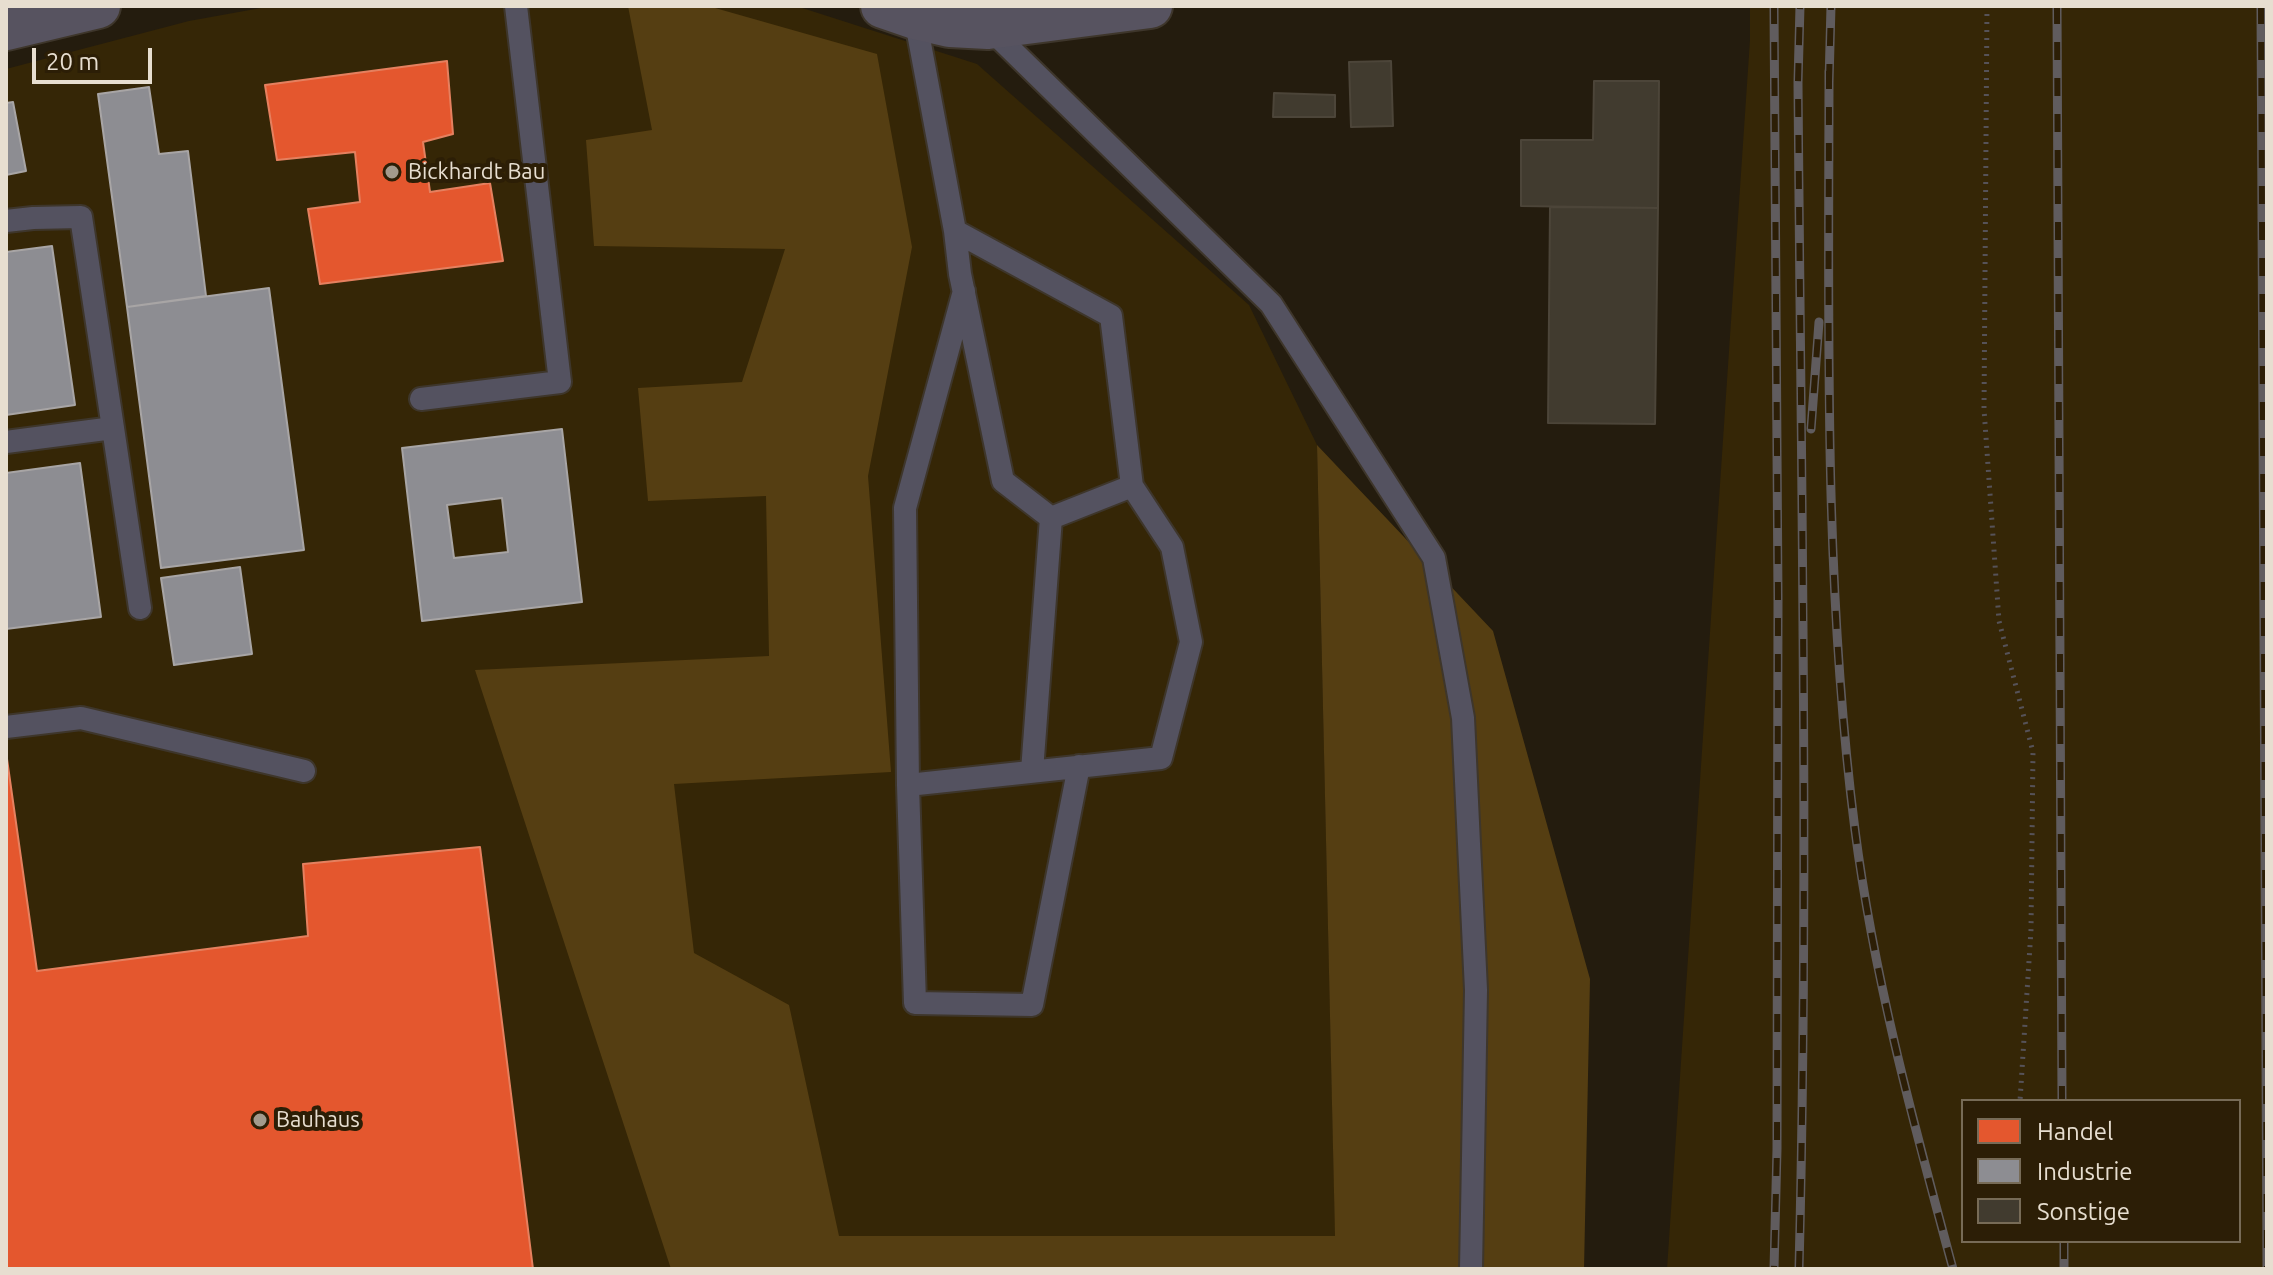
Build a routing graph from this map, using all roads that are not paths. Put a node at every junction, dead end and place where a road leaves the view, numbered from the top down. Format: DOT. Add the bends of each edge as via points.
graph roads {
  1 [pos="98,6"];
  2 [pos="516,6"];
  3 [pos="1150,6"];
  4 [pos="899,11"];
  5 [pos="988,27"];
  6 [pos="6,28"];
  7 [pos="6,221"];
  8 [pos="955,231"];
  9 [pos="964,291"];
  10 [pos="421,399"];
  11 [pos="113,428"];
  12 [pos="6,442"];
  13 [pos="1132,486"];
  14 [pos="1051,518"];
  15 [pos="140,608"];
  16 [pos="6,727"];
  17 [pos="1079,766"];
  18 [pos="304,771"];
  19 [pos="1032,771"];
  20 [pos="908,785"];
  21 [pos="1471,1269"];
  1 -- 6 [label="street"];
  2 -- 10 [label="lane" via="560,382"];
  3 -- 5 [label="street"];
  4 -- 5 [label="street" via="950,25"];
  4 -- 8 [label="lane"];
  5 -- 21 [label="lane" via="1271,304 1434,558 1463,718 1476,990"];
  7 -- 11 [label="lane" via="81,217"];
  8 -- 9 [label="lane"];
  8 -- 13 [label="lane" via="1111,316"];
  9 -- 14 [label="lane" via="1003,481"];
  9 -- 20 [label="lane" via="905,508"];
  11 -- 12 [label="lane"];
  11 -- 15 [label="lane"];
  13 -- 14 [label="lane"];
  13 -- 17 [label="lane" via="1172,547 1191,642 1161,758"];
  14 -- 19 [label="lane"];
  16 -- 18 [label="lane" via="81,718"];
  17 -- 19 [label="lane"];
  17 -- 20 [label="lane" via="1032,1005 915,1003"];
  19 -- 20 [label="lane"];
}
